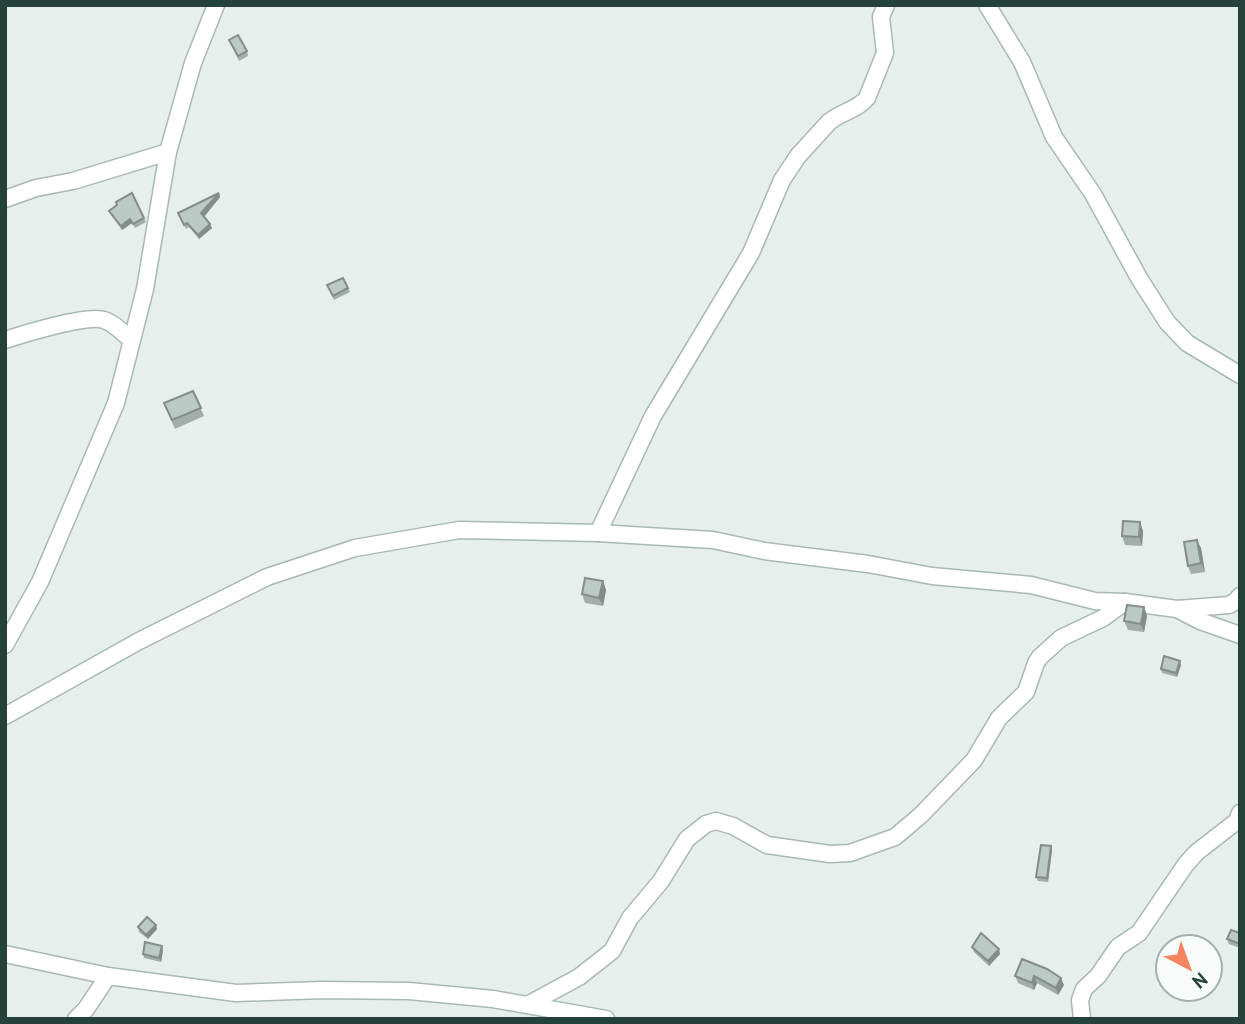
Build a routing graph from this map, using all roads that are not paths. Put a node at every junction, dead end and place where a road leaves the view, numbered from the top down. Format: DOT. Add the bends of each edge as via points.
graph roads {
  1 [pos="216,5"];
  2 [pos="886,5"];
  3 [pos="987,5"];
  4 [pos="168,152"];
  5 [pos="5,199"];
  6 [pos="5,340"];
  7 [pos="131,340"];
  8 [pos="1240,375"];
  9 [pos="598,533"];
  10 [pos="1240,596"];
  11 [pos="1125,602"];
  12 [pos="1177,609"];
  13 [pos="1240,635"];
  14 [pos="5,645"];
  15 [pos="5,716"];
  16 [pos="1240,813"];
  17 [pos="5,954"];
  18 [pos="108,976"];
  19 [pos="528,1004"];
  20 [pos="571,1015"];
  21 [pos="76,1019"];
  22 [pos="606,1019"];
  23 [pos="1082,1019"];
  1 -- 4 [label="street" via="193,63"];
  2 -- 9 [label="street" via="881,17 885,53 867,98 829,122 789,168 751,253 653,416"];
  3 -- 8 [label="street" via="1021,62 1054,138 1093,194 1167,322 1187,344"];
  4 -- 5 [label="street"];
  4 -- 7 [label="street" via="145,289"];
  6 -- 7 [label="street" via="98,319"];
  7 -- 14 [label="street" via="116,402 40,582"];
  9 -- 11 [label="street" via="713,540"];
  9 -- 15 [label="street" via="459,530 355,548 267,577"];
  10 -- 12 [label="street" via="1229,605"];
  11 -- 12 [label="street"];
  11 -- 19 [label="street" via="1061,638 1040,657 1026,692 997,722 974,760 895,837 850,853 830,854 767,845 733,826 716,821 706,824 687,839 612,951 579,977"];
  12 -- 13 [label="street"];
  16 -- 23 [label="street" via="1237,821 1186,864 1139,933 1115,950 1084,989"];
  17 -- 18 [label="street"];
  18 -- 19 [label="street" via="236,993 409,991"];
  18 -- 21 [label="street"];
  19 -- 20 [label="street"];
  20 -- 22 [label="street"];
}
